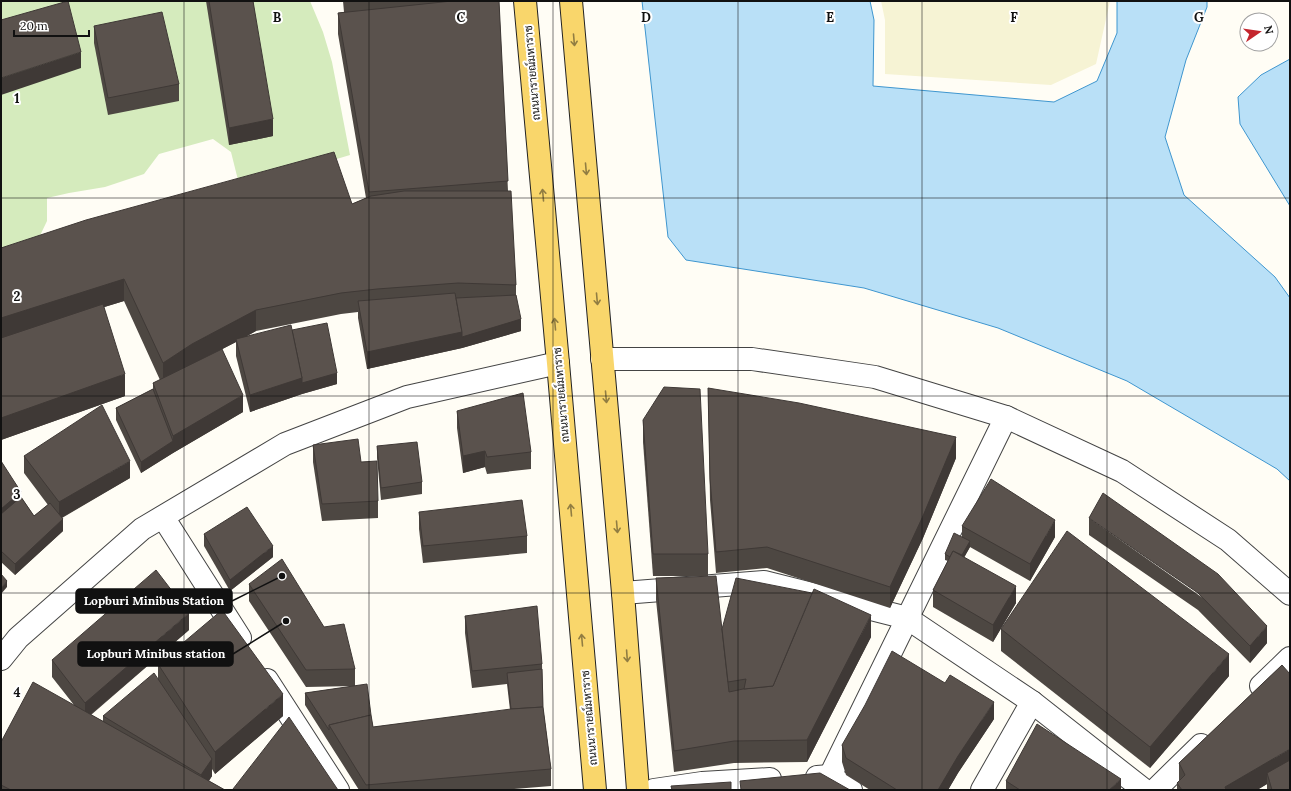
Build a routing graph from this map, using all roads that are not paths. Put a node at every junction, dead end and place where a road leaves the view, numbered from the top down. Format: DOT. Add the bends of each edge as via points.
graph roads {
  1 [pos="525,1"];
  2 [pos="571,1"];
  3 [pos="602,358"];
  4 [pos="558,363"];
  5 [pos="1006,417"];
  6 [pos="162,517"];
  7 [pos="623,593"];
  8 [pos="1290,594"];
  9 [pos="907,618"];
  10 [pos="1290,658"];
  11 [pos="1,659"];
  12 [pos="1032,702"];
  13 [pos="1245,702"];
  14 [pos="1217,729"];
  15 [pos="830,776"];
  16 [pos="338,790"];
  17 [pos="595,790"];
  18 [pos="638,790"];
  19 [pos="654,790"];
  20 [pos="852,790"];
  21 [pos="982,790"];
  22 [pos="1144,790"];
  23 [pos="1155,790"];
  4 -- 1 [label="main road, ถนนนารายณ์มหาราช, one-way"];
  2 -- 3 [label="main road, one-way"];
  3 -- 5 [label="street" via="752,359 875,377"];
  3 -- 7 [label="main road, one-way"];
  4 -- 6 [label="street" via="407,397 385,405 285,444"];
  17 -- 4 [label="main road, ถนนนารายณ์มหาราช, one-way"];
  5 -- 8 [label="street" via="1122,471 1228,540"];
  5 -- 9 [label="street"];
  6 -- 11 [label="street" via="142,530 18,638"];
  6 -- 16 [label="street"];
  7 -- 9 [label="street" via="764,582"];
  7 -- 18 [label="main road, one-way"];
  9 -- 12 [label="street"];
  9 -- 15 [label="street"];
  10 -- 13 [label="street"];
  12 -- 21 [label="street"];
  12 -- 22 [label="street"];
  14 -- 23 [label="street"];
  15 -- 19 [label="street" via="702,782"];
  15 -- 20 [label="street"];
}
